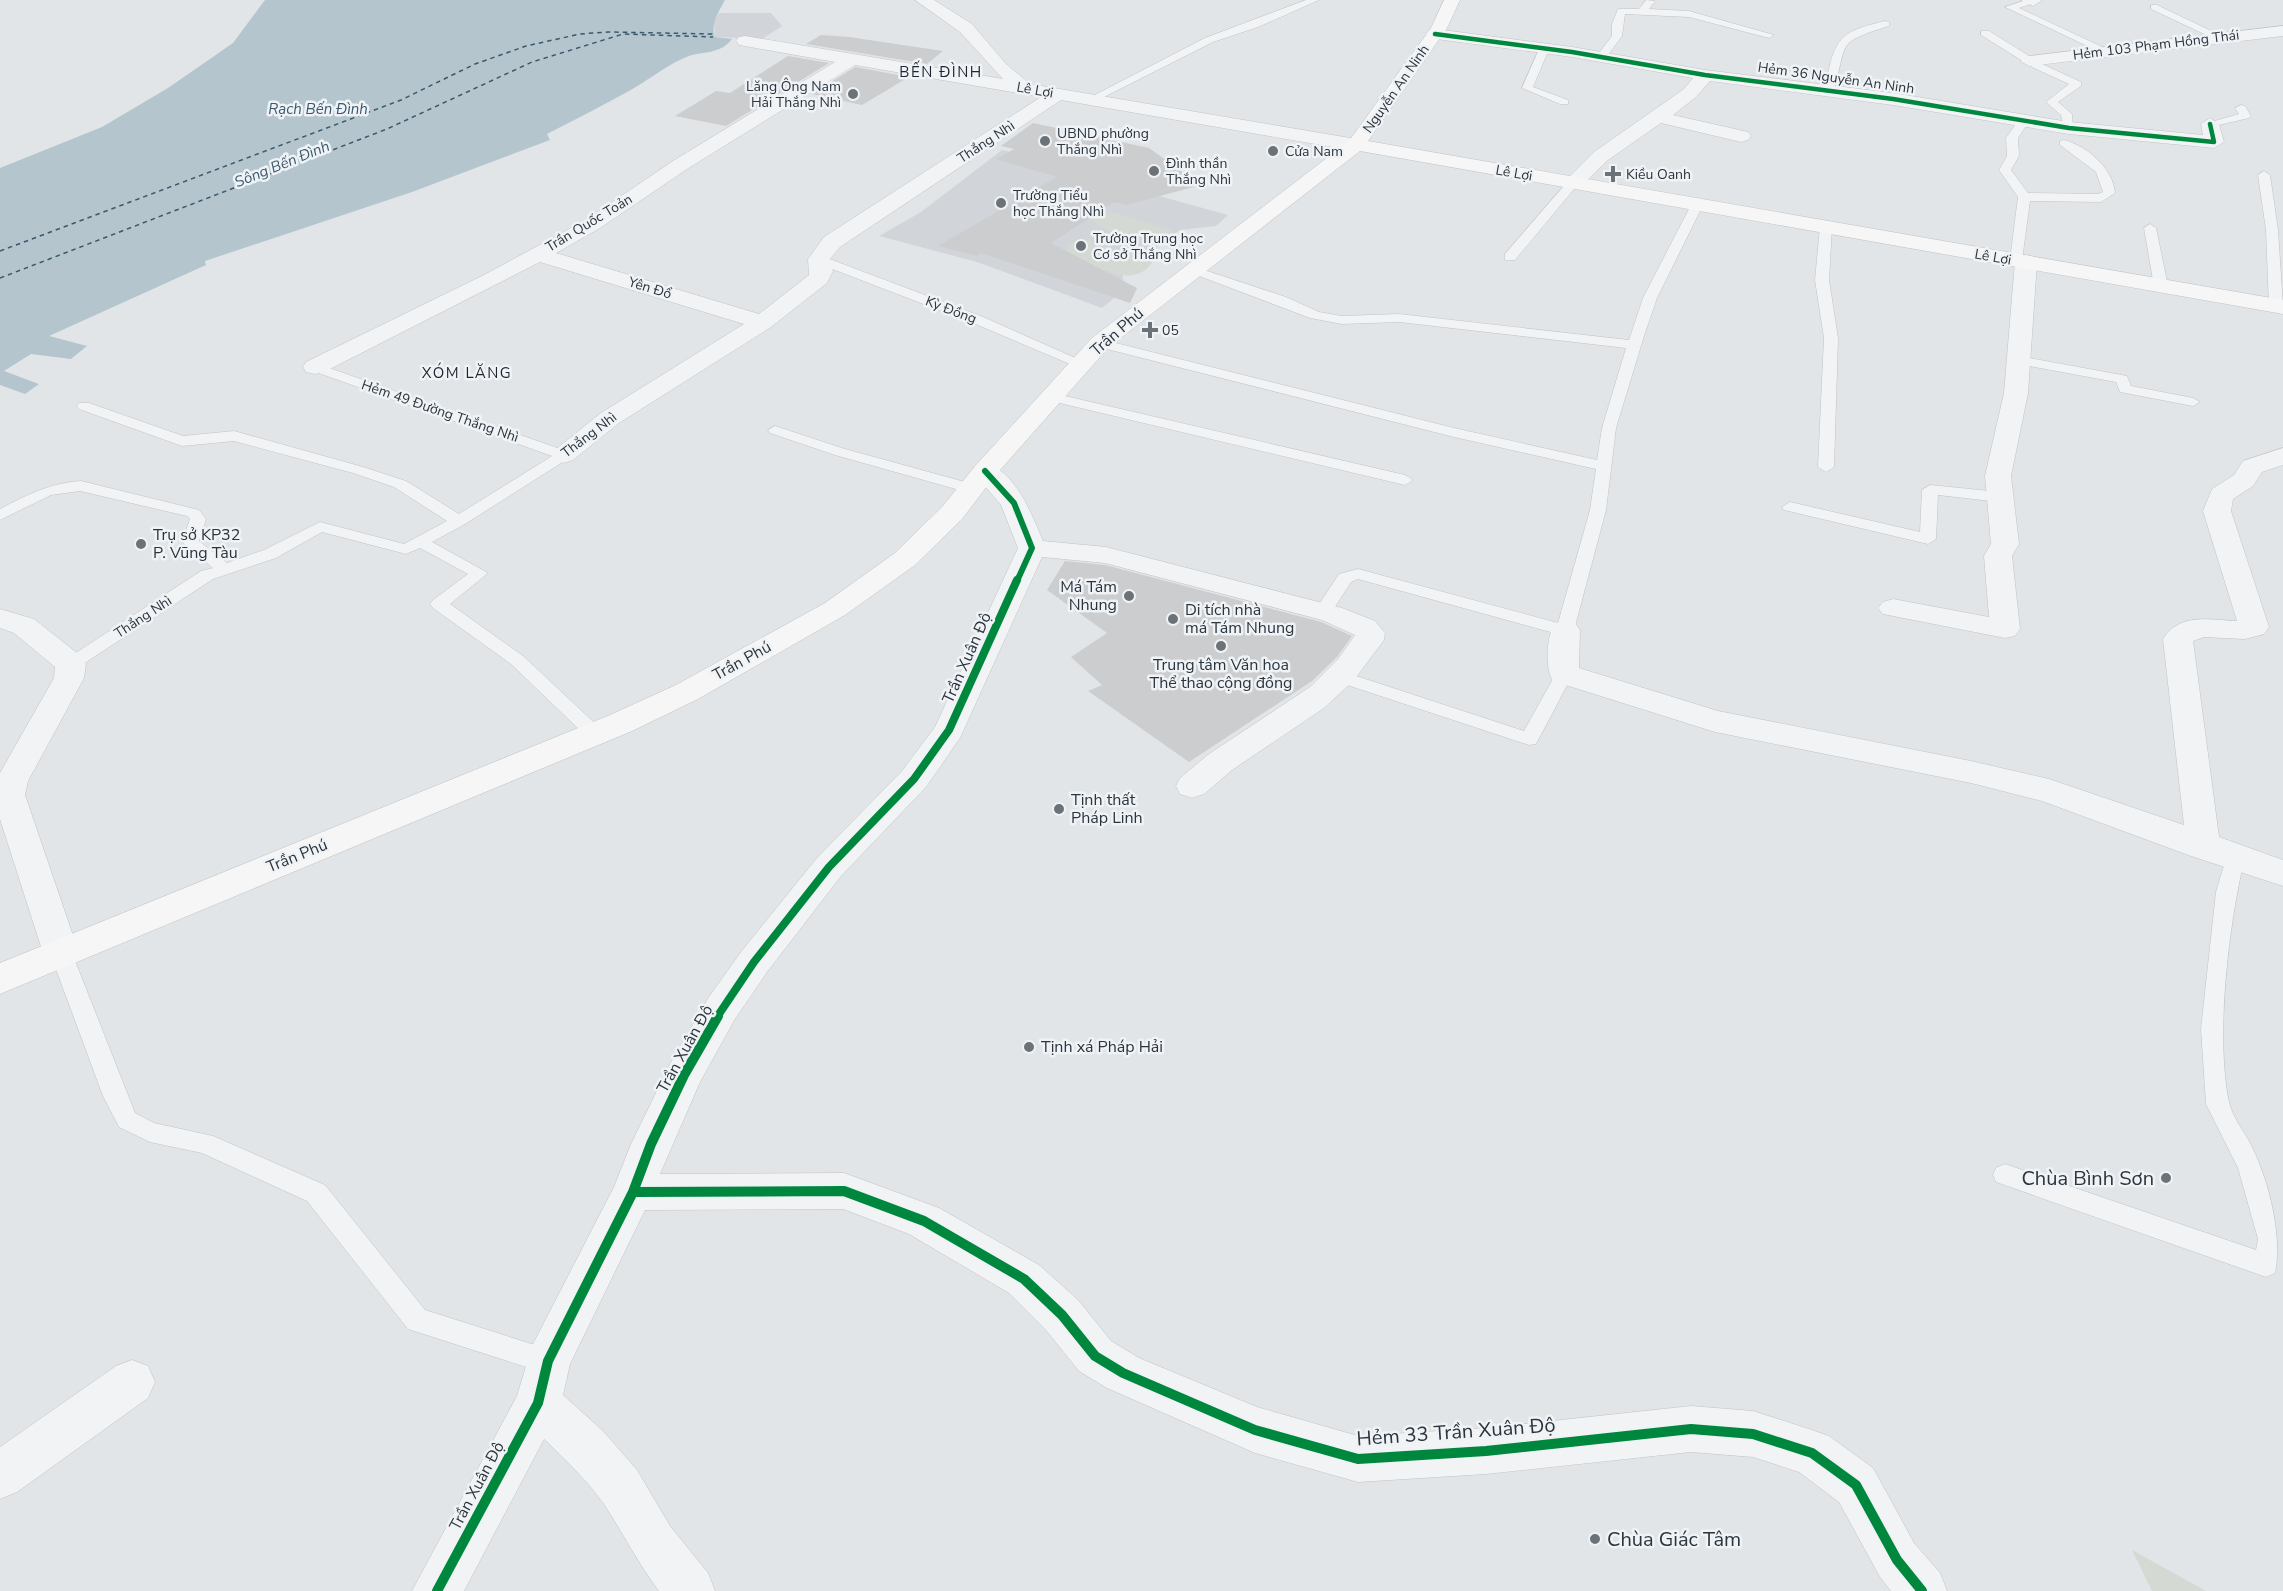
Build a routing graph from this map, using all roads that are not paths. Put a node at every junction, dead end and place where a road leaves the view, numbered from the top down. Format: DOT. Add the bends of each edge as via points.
graph roads {
  1 [pos="923,0"];
  2 [pos="1314,0"];
  3 [pos="1452,0"];
  4 [pos="1650,0"];
  5 [pos="2033,0"];
  6 [pos="2154,7"];
  7 [pos="1642,12"];
  8 [pos="1885,24"];
  9 [pos="2283,31"];
  10 [pos="1985,33"];
  11 [pos="1435,34"];
  12 [pos="1769,35"];
  13 [pos="2221,38"];
  14 [pos="745,40"];
  15 [pos="1544,49"];
  16 [pos="2110,54"];
  17 [pos="1601,57"];
  18 [pos="852,59"];
  19 [pos="2029,61"];
  20 [pos="1705,75"];
  21 [pos="1024,88"];
  22 [pos="1829,90"];
  23 [pos="1058,94"];
  24 [pos="1090,100"];
  25 [pos="1564,102"];
  26 [pos="2241,108"];
  27 [pos="1658,117"];
  28 [pos="2024,120"];
  29 [pos="2210,124"];
  30 [pos="2067,135"];
  31 [pos="1741,136"];
  32 [pos="1356,146"];
  33 [pos="2264,175"];
  34 [pos="1573,183"];
  35 [pos="2024,196"];
  36 [pos="1698,203"];
  37 [pos="1826,227"];
  38 [pos="2150,228"];
  39 [pos="536,254"];
  40 [pos="1510,257"];
  41 [pos="819,260"];
  42 [pos="2021,261"];
  43 [pos="1193,271"];
  44 [pos="2161,286"];
  45 [pos="2280,306"];
  46 [pos="763,322"];
  47 [pos="1635,345"];
  48 [pos="1091,353"];
  49 [pos="2018,360"];
  50 [pos="315,367"];
  51 [pos="1052,397"];
  52 [pos="2193,402"];
  53 [pos="84,406"];
  54 [pos="775,430"];
  55 [pos="564,455"];
  56 [pos="2283,456"];
  57 [pos="1604,466"];
  58 [pos="1826,467"];
  59 [pos="977,480"];
  60 [pos="1405,480"];
  61 [pos="2000,497"];
  62 [pos="1790,507"];
  63 [pos="0,515"];
  64 [pos="459,521"];
  65 [pos="418,541"];
  66 [pos="1032,548"];
  67 [pos="225,569"];
  68 [pos="1893,608"];
  69 [pos="1323,612"];
  70 [pos="0,617"];
  71 [pos="1565,630"];
  72 [pos="71,664"];
  73 [pos="1564,674"];
  74 [pos="1341,677"];
  75 [pos="594,733"];
  76 [pos="1192,786"];
  77 [pos="2219,852"];
  78 [pos="2283,873"];
  79 [pos="61,953"];
  80 [pos="0,979"];
  81 [pos="2005,1175"];
  82 [pos="633,1192"];
  83 [pos="132,1382"];
  84 [pos="543,1382"];
  85 [pos="0,1475"];
  86 [pos="437,1591"];
  87 [pos="690,1591"];
  88 [pos="1922,1591"];
  1 -- 21 [label="street" via="966,28 1000,68"];
  2 -- 24 [label="lane" via="1209,40"];
  3 -- 11 [label="main road, Nguyễn An Ninh"];
  4 -- 7 [label="lane"];
  5 -- 16 [label="lane" via="2010,7"];
  6 -- 13 [label="lane"];
  7 -- 12 [label="lane" via="1689,14"];
  7 -- 17 [label="lane" via="1621,11 1617,36"];
  8 -- 22 [label="lane" via="1845,41 1837,51"];
  9 -- 13 [label="street, Hẻm 103 Phạm Hồng Thái"];
  10 -- 19 [label="lane"];
  11 -- 15 [label="street, Hẻm 36 Nguyễn An Ninh"];
  11 -- 32 [label="main road, Nguyễn An Ninh"];
  13 -- 16 [label="street, Hẻm 103 Phạm Hồng Thái"];
  14 -- 18 [label="street, Lê Lợi"];
  15 -- 17 [label="street, Hẻm 36 Nguyễn An Ninh"];
  15 -- 25 [label="lane" via="1527,88"];
  16 -- 19 [label="street, Hẻm 103 Phạm Hồng Thái"];
  17 -- 20 [label="street, Hẻm 36 Nguyễn An Ninh"];
  18 -- 21 [label="street, Lê Lợi"];
  18 -- 39 [label="street, Trần Quốc Toản" via="680,165 593,224"];
  19 -- 30 [label="lane" via="2077,84 2051,102 2066,114"];
  20 -- 22 [label="street, Hẻm 36 Nguyễn An Ninh"];
  20 -- 27 [label="street" via="1690,93"];
  21 -- 23 [label="street, Lê Lợi"];
  22 -- 28 [label="street, Hẻm 36 Nguyễn An Ninh"];
  23 -- 24 [label="street, Lê Lợi"];
  23 -- 41 [label="street, Thắng Nhì" via="832,242"];
  24 -- 32 [label="street, Lê Lợi"];
  26 -- 29 [label="lane, Hẻm 36 Nguyễn An Ninh" via="2245,116"];
  27 -- 31 [label="street"];
  27 -- 34 [label="street" via="1601,156"];
  28 -- 30 [label="street, Hẻm 36 Nguyễn An Ninh"];
  28 -- 35 [label="lane" via="2012,138 2013,156 2005,170"];
  29 -- 30 [label="street, Hẻm 36 Nguyễn An Ninh" via="2214,142"];
  30 -- 35 [label="lane" via="2101,169 2110,182 2109,193 2102,198"];
  32 -- 34 [label="main road, Lê Lợi"];
  32 -- 43 [label="main road, Trần Phú"];
  33 -- 45 [label="lane"];
  34 -- 36 [label="main road, Lê Lợi"];
  34 -- 40 [label="lane"];
  35 -- 42 [label="lane"];
  36 -- 37 [label="main road, Lê Lợi"];
  36 -- 47 [label="lane" via="1650,298"];
  37 -- 42 [label="main road, Lê Lợi"];
  37 -- 58 [label="lane" via="1822,280 1831,338"];
  38 -- 44 [label="lane"];
  39 -- 46 [label="street, Yên Đổ"];
  39 -- 50 [label="street, Trần Quốc Toản" via="492,280"];
  41 -- 46 [label="street, Thắng Nhì" via="819,278"];
  41 -- 48 [label="lane, Kỳ Đồng" via="978,320"];
  42 -- 44 [label="main road, Lê Lợi"];
  42 -- 49 [label="street"];
  43 -- 47 [label="lane" via="1315,315 1342,320 1399,318"];
  43 -- 48 [label="main road, Trần Phú"];
  44 -- 45 [label="main road, Lê Lợi"];
  46 -- 55 [label="street, Thắng Nhì" via="610,418"];
  47 -- 57 [label="lane" via="1609,428"];
  48 -- 51 [label="main road, Trần Phú"];
  48 -- 57 [label="lane, Kỳ Đồng"];
  49 -- 52 [label="lane" via="2122,379 2125,390"];
  49 -- 61 [label="street" via="2016,393 1998,476"];
  50 -- 55 [label="lane, Hẻm 49 Đường Thắng Nhì"];
  51 -- 59 [label="main road, Trần Phú"];
  51 -- 60 [label="lane"];
  53 -- 64 [label="lane" via="182,441 234,436 358,470 400,484"];
  54 -- 59 [label="lane" via="840,452"];
  55 -- 64 [label="lane, Thắng Nhì"];
  56 -- 77 [label="street" via="2252,467 2244,480 2221,495 2217,504 2254,627 2193,629 2178,639"];
  57 -- 71 [label="lane" via="1598,510"];
  59 -- 66 [label="street" via="1014,503"];
  59 -- 75 [label="main road, Trần Phú" via="952,513 904,559 835,609 687,692"];
  61 -- 62 [label="lane" via="1930,490 1928,538"];
  61 -- 68 [label="street" via="2004,544 1998,556 2005,629"];
  63 -- 67 [label="lane" via="45,492 70,486 180,509 198,519 190,542"];
  64 -- 65 [label="lane, Thắng Nhì"];
  65 -- 67 [label="lane, Thắng Nhì" via="406,549 320,527 270,554"];
  65 -- 75 [label="lane" via="480,573 439,604 517,660"];
  66 -- 69 [label="street" via="1106,555"];
  66 -- 82 [label="street, Trần Xuân Độ" via="949,730 914,779 829,867 741,981 684,1075"];
  67 -- 72 [label="lane, Thắng Nhì" via="207,575"];
  69 -- 71 [label="lane" via="1345,578 1358,574"];
  69 -- 74 [label="street" via="1370,633 1369,640"];
  70 -- 72 [label="street" via="24,626"];
  71 -- 73 [label="street"];
  72 -- 79 [label="street" via="69,678 12,781 9,795"];
  73 -- 74 [label="lane" via="1529,739"];
  73 -- 77 [label="street" via="1715,721 2049,791"];
  74 -- 76 [label="street" via="1312,702 1211,767"];
  75 -- 79 [label="main road, Trần Phú"];
  77 -- 78 [label="street"];
  77 -- 81 [label="lane" via="2226,892 2212,1029 2218,1104 2256,1185 2270,1239 2266,1265"];
  79 -- 80 [label="main road, Trần Phú"];
  79 -- 84 [label="lane" via="127,1120 150,1132 205,1143 316,1193 417,1320"];
  82 -- 84 [label="street, Trần Xuân Độ"];
  82 -- 88 [label="street, Hẻm 33 Trần Xuân Độ" via="844,1191 924,1221 1024,1279 1062,1315 1095,1356 1124,1373 1255,1430 1358,1459 1486,1451 1690,1429 1753,1434 1812,1453 1856,1485 1897,1560"];
  83 -- 85 [label="street"];
  84 -- 86 [label="street, Trần Xuân Độ"];
  84 -- 87 [label="street"];
}
